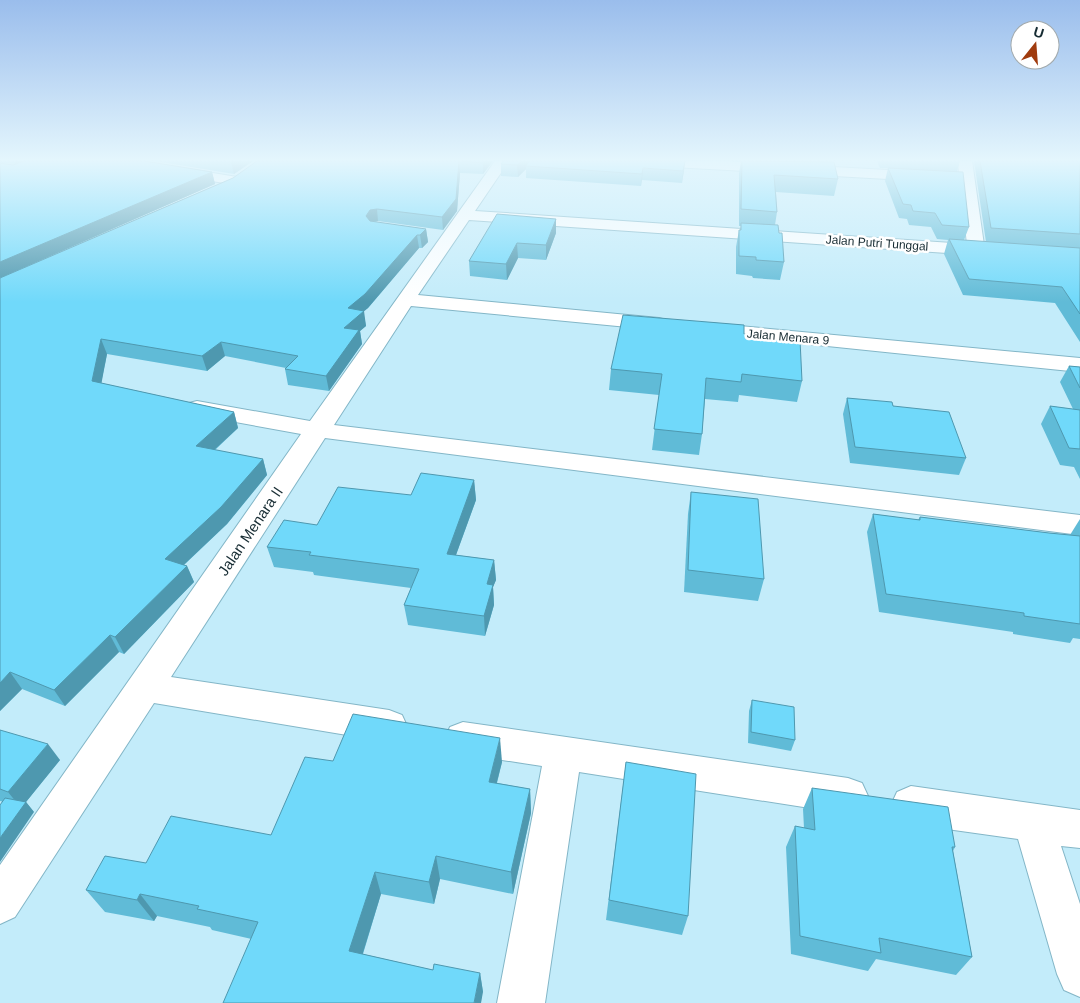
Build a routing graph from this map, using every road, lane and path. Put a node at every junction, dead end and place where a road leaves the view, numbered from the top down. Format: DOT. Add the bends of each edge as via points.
graph roads {
  1 [pos="470,208"];
  2 [pos="971,208"];
  3 [pos="465,215"];
  4 [pos="976,250"];
  5 [pos="995,251"];
  6 [pos="407,300"];
  7 [pos="1080,364"];
  8 [pos="174,404"];
  9 [pos="318,430"];
  10 [pos="1080,526"];
  11 [pos="145,687"];
  12 [pos="563,754"];
  13 [pos="1033,822"];
  14 [pos="1080,829"];
  15 [pos="0,902"];
  16 [pos="1080,974"];
  17 [pos="521,1003"];
  1 -- 3 [label="street, Jalan Menara II"];
  2 -- 4 [label="street"];
  3 -- 4 [label="street, Jalan Putri Tunggal"];
  3 -- 6 [label="street, Jalan Menara II" via="441,237"];
  4 -- 5 [label="street, Jalan Putri Tunggal"];
  6 -- 7 [label="street, Jalan Menara 9"];
  6 -- 9 [label="street, Jalan Menara II"];
  8 -- 9 [label="street"];
  9 -- 10 [label="street"];
  9 -- 11 [label="street, Jalan Menara II"];
  11 -- 12 [label="street"];
  11 -- 15 [label="street, Jalan Menara II"];
  12 -- 13 [label="street"];
  12 -- 17 [label="street"];
  13 -- 14 [label="street"];
  13 -- 16 [label="street"];
}
